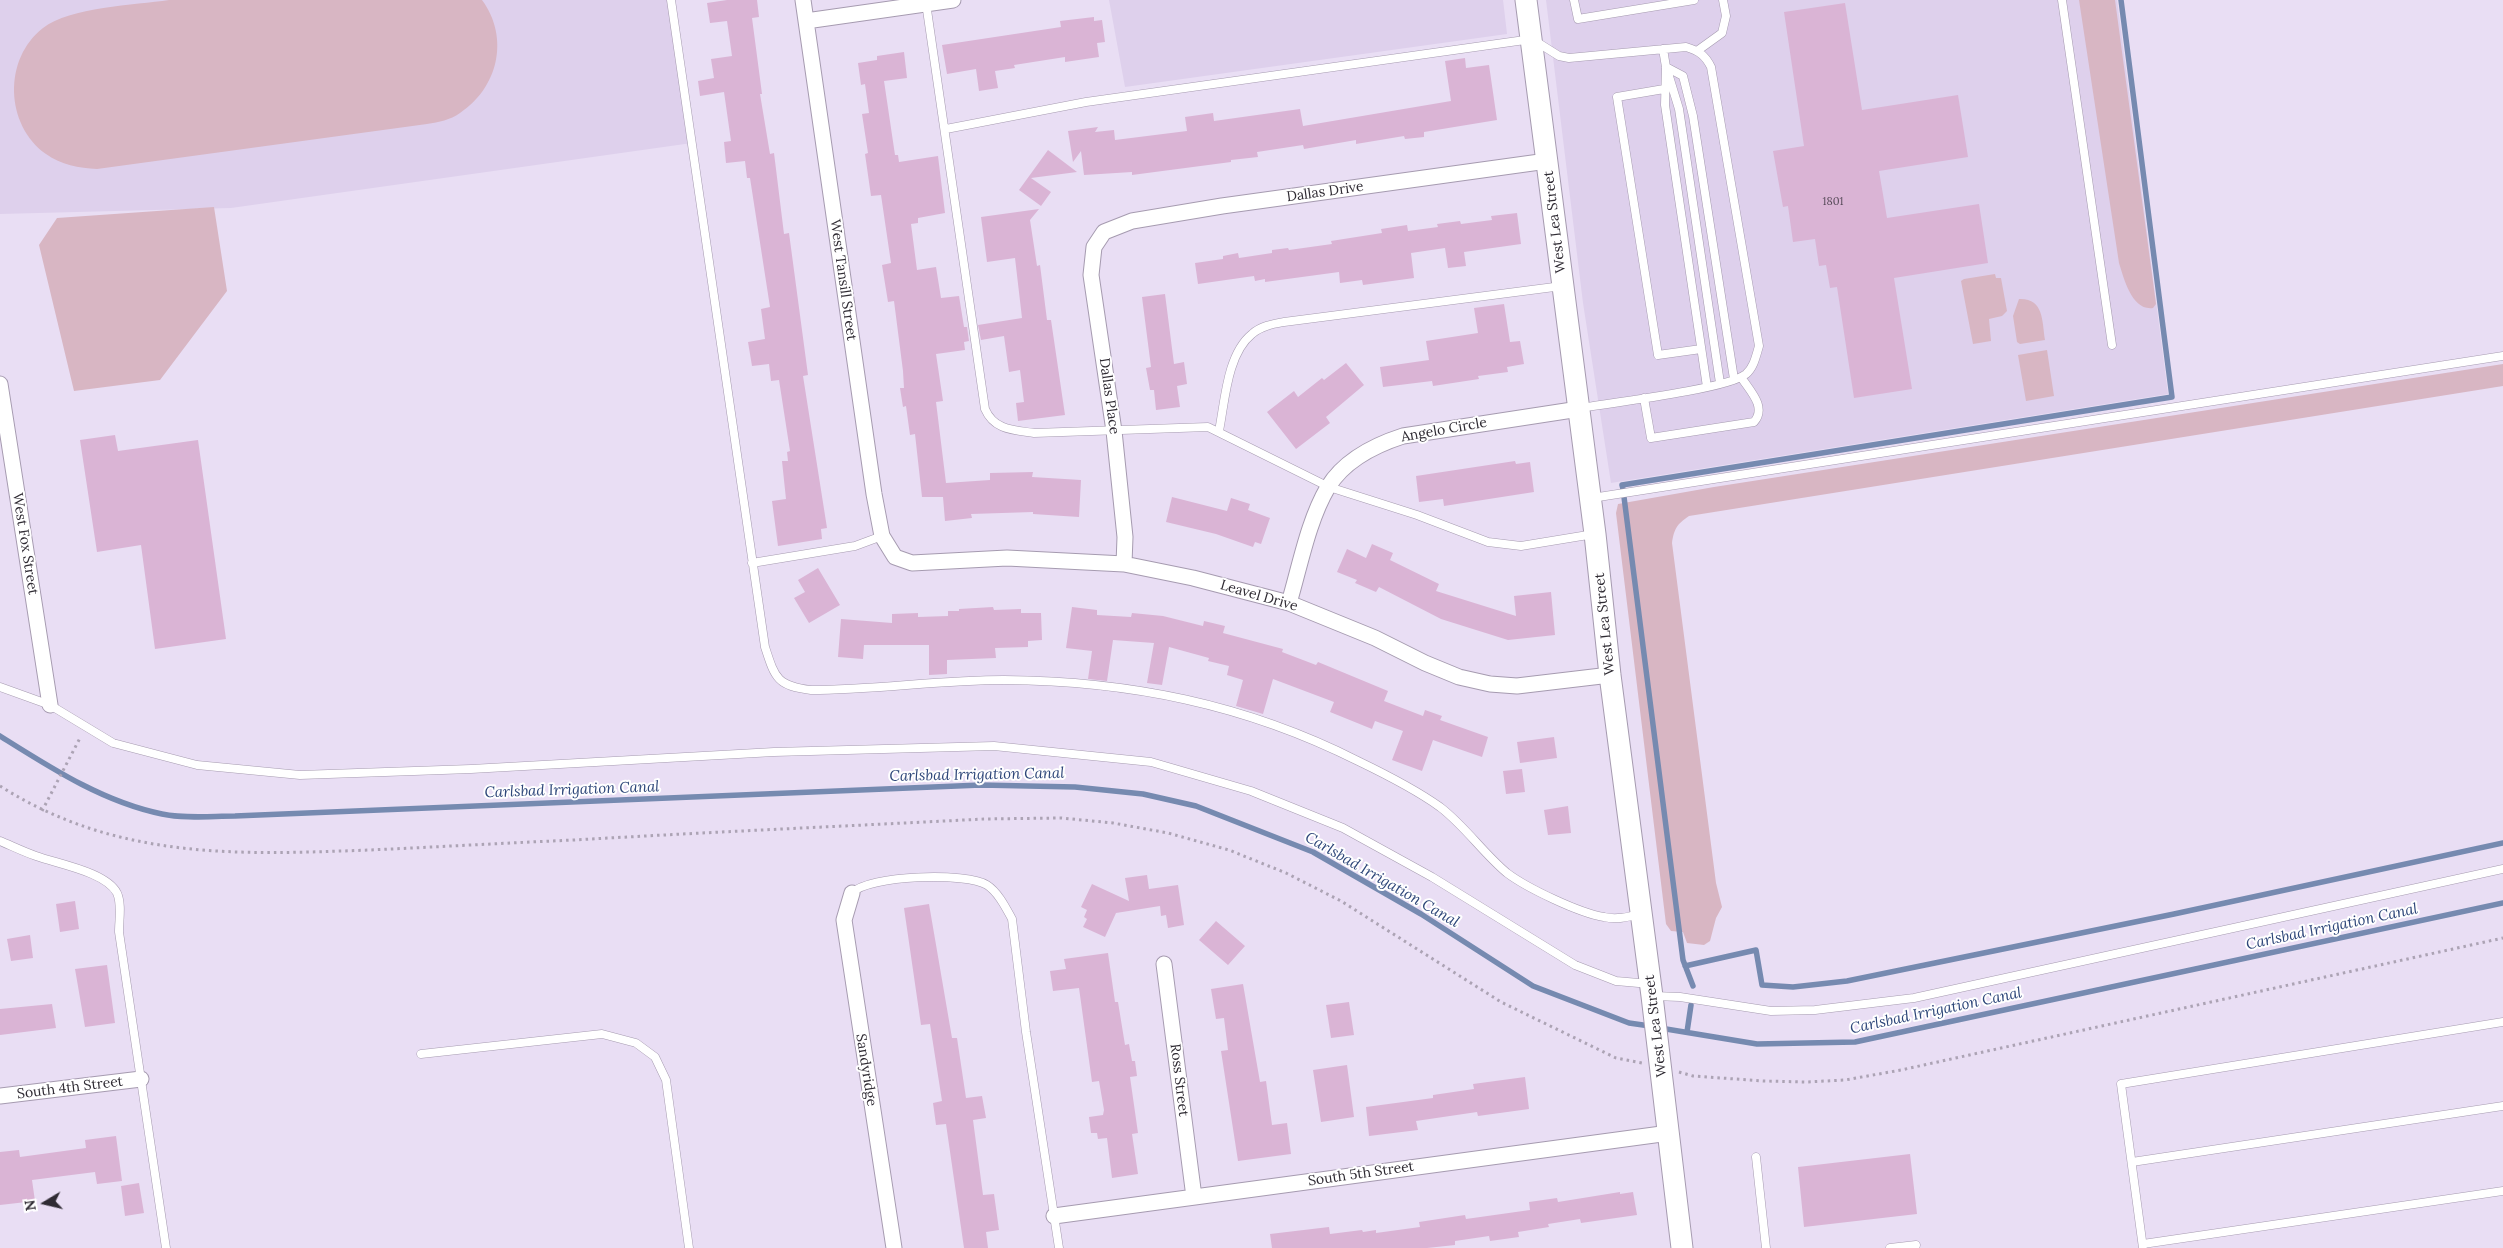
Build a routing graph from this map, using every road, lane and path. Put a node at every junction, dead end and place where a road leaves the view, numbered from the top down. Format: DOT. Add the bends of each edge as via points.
graph roads {
  1 [pos="671,0"];
  2 [pos="802,0"];
  3 [pos="1526,0"];
  4 [pos="1574,0"];
  5 [pos="1694,0"];
  6 [pos="1723,0"];
  7 [pos="2062,0"];
  8 [pos="946,1"];
  9 [pos="926,3"];
  10 [pos="806,21"];
  11 [pos="1532,39"];
  12 [pos="1663,49"];
  13 [pos="1697,51"];
  14 [pos="1666,67"];
  15 [pos="1664,89"];
  16 [pos="946,129"];
  17 [pos="1547,161"];
  18 [pos="1104,232"];
  19 [pos="1562,286"];
  20 [pos="2112,345"];
  21 [pos="1701,349"];
  22 [pos="2503,356"];
  23 [pos="1738,378"];
  24 [pos="1720,383"];
  25 [pos="0,384"];
  26 [pos="1707,387"];
  27 [pos="1644,398"];
  28 [pos="1579,408"];
  29 [pos="1114,431"];
  30 [pos="1218,431"];
  31 [pos="1329,487"];
  32 [pos="1590,498"];
  33 [pos="1595,534"];
  34 [pos="882,536"];
  35 [pos="895,557"];
  36 [pos="752,563"];
  37 [pos="1124,564"];
  38 [pos="1289,603"];
  39 [pos="1610,675"];
  40 [pos="0,687"];
  41 [pos="50,705"];
  42 [pos="75,748"];
  43 [pos="0,786"];
  44 [pos="42,810"];
  45 [pos="0,842"];
  46 [pos="2503,869"];
  47 [pos="852,893"];
  48 [pos="1642,914"];
  49 [pos="2503,938"];
  50 [pos="1164,964"];
  51 [pos="1652,990"];
  52 [pos="2503,1022"];
  53 [pos="421,1054"];
  54 [pos="1660,1062"];
  55 [pos="141,1079"];
  56 [pos="0,1096"];
  57 [pos="2503,1106"];
  58 [pos="1669,1133"];
  59 [pos="1756,1157"];
  60 [pos="2132,1162"];
  61 [pos="2503,1191"];
  62 [pos="1194,1197"];
  63 [pos="1054,1216"];
  64 [pos="1916,1245"];
  65 [pos="2143,1246"];
  66 [pos="166,1248"];
  67 [pos="689,1248"];
  68 [pos="894,1248"];
  69 [pos="1059,1248"];
  70 [pos="1682,1248"];
  71 [pos="1766,1248"];
  72 [pos="1890,1248"];
  1 -- 36 [label="lane"];
  2 -- 10 [label="street, West Tansill Street"];
  3 -- 11 [label="main road, West Lea Street"];
  4 -- 5 [label="lane" via="1578,19"];
  6 -- 13 [label="lane" via="1726,16 1722,33"];
  7 -- 20 [label="lane"];
  8 -- 9 [label="street"];
  9 -- 10 [label="street"];
  9 -- 16 [label="lane"];
  10 -- 34 [label="street, West Tansill Street"];
  11 -- 12 [label="lane" via="1559,56 1569,58"];
  11 -- 16 [label="lane" via="1094,101"];
  11 -- 17 [label="main road, West Lea Street"];
  12 -- 13 [label="lane" via="1686,47"];
  12 -- 14 [label="lane"];
  13 -- 23 [label="lane" via="1705,56 1711,68 1759,346 1754,363"];
  14 -- 15 [label="lane"];
  14 -- 23 [label="lane" via="1683,76 1693,116"];
  14 -- 24 [label="lane" via="1679,109"];
  15 -- 21 [label="lane"];
  15 -- 21 [label="lane" via="1617,97 1658,355"];
  16 -- 29 [label="lane" via="985,409 989,417 996,425 1034,433"];
  17 -- 18 [label="street, Dallas Drive" via="1222,206 1132,221"];
  17 -- 19 [label="main road, West Lea Street"];
  18 -- 29 [label="street, Dallas Place" via="1094,247 1091,275"];
  19 -- 28 [label="main road, West Lea Street"];
  19 -- 30 [label="lane" via="1265,326 1244,342 1233,364"];
  21 -- 26 [label="lane"];
  22 -- 32 [label="lane"];
  23 -- 24 [label="lane"];
  23 -- 27 [label="lane" via="1760,408 1754,422 1651,438"];
  24 -- 26 [label="lane"];
  25 -- 41 [label="street, West Fox Street"];
  26 -- 27 [label="lane"];
  27 -- 28 [label="lane"];
  28 -- 31 [label="street, Angelo Circle" via="1403,436 1384,442 1358,457"];
  28 -- 32 [label="main road, West Lea Street"];
  29 -- 30 [label="lane" via="1199,427"];
  29 -- 37 [label="street, Dallas Place" via="1125,536"];
  30 -- 31 [label="lane"];
  31 -- 33 [label="lane" via="1503,546 1544,544"];
  31 -- 38 [label="street, Angelo Circle" via="1311,529"];
  32 -- 33 [label="main road, West Lea Street"];
  33 -- 39 [label="main road, West Lea Street"];
  34 -- 35 [label="street, West Tansill Street"];
  34 -- 36 [label="lane" via="855,546"];
  35 -- 37 [label="street, Leavel Drive" via="912,563 1007,558"];
  36 -- 48 [label="lane" via="765,647 773,674 785,684 796,688 831,690 1003,680 1073,683 1141,690 1204,703 1248,715 1321,743 1407,787 1440,807 1508,874 1536,891 1604,917"];
  37 -- 38 [label="street, Leavel Drive"];
  38 -- 39 [label="street, Leavel Drive" via="1375,638 1434,667 1490,684 1517,686"];
  39 -- 48 [label="main road, West Lea Street"];
  40 -- 41 [label="lane"];
  41 -- 51 [label="lane" via="113,743 197,765 300,775 774,752 994,746 1151,762 1252,791 1343,828 1432,877 1575,965 1616,981"];
  42 -- 44 [label="path"];
  43 -- 44 [label="path"];
  44 -- 54 [label="path" via="131,840 180,849 233,853 466,846 984,819 1061,818 1113,823 1168,833 1229,850 1286,872 1341,901 1501,1002 1616,1058"];
  45 -- 55 [label="lane" via="82,870 108,882 117,893 119,932"];
  46 -- 51 [label="lane" via="1914,998 1816,1010 1771,1011"];
  47 -- 63 [label="lane" via="869,883 961,877 987,885 1006,907 1012,920"];
  47 -- 68 [label="street, Sandyridge" via="844,920"];
  48 -- 51 [label="main road, West Lea Street"];
  49 -- 54 [label="path" via="1845,1080 1764,1081 1693,1076"];
  50 -- 62 [label="street, Ross Street"];
  51 -- 54 [label="main road, West Lea Street"];
  52 -- 60 [label="lane" via="2121,1084"];
  53 -- 67 [label="lane" via="602,1034 636,1043 655,1057 666,1080"];
  54 -- 58 [label="main road, West Lea Street"];
  55 -- 56 [label="street, South 4th Street"];
  55 -- 66 [label="lane"];
  57 -- 60 [label="lane"];
  58 -- 62 [label="street, South 5th Street"];
  58 -- 70 [label="main road, West Lea Street"];
  59 -- 71 [label="lane"];
  60 -- 65 [label="lane"];
  61 -- 65 [label="lane"];
  62 -- 63 [label="street, South 5th Street"];
  63 -- 69 [label="lane"];
  64 -- 72 [label="lane"];
}
